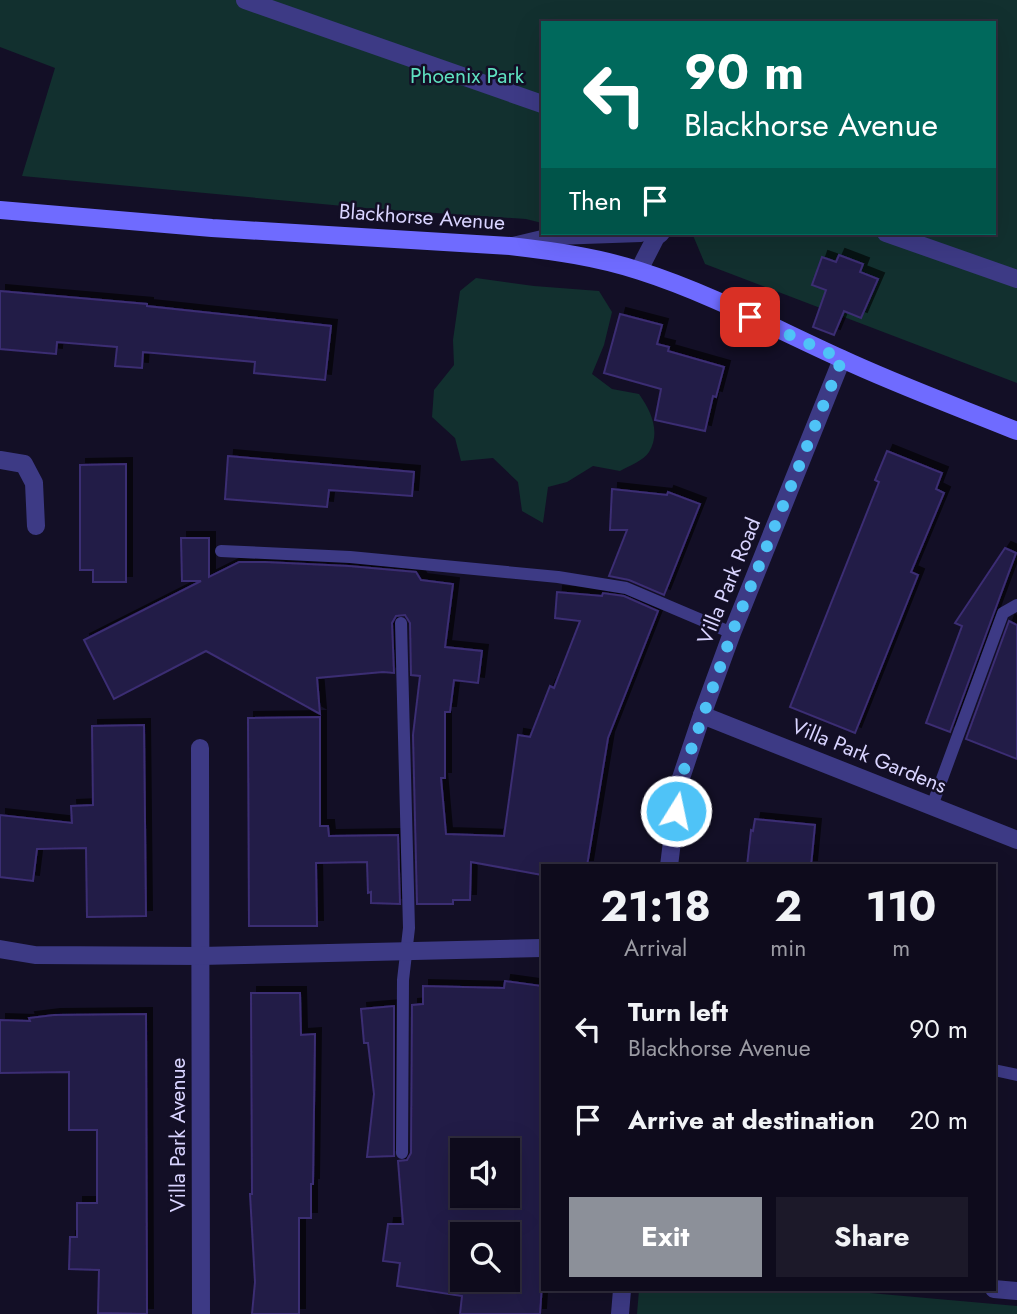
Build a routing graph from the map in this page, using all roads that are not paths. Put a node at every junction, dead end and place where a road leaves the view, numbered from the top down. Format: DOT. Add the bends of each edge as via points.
graph roads {
  1 [pos="245,0"];
  2 [pos="541,104"];
  3 [pos="0,210"];
  4 [pos="583,235"];
  5 [pos="658,235"];
  6 [pos="892,235"];
  7 [pos="510,246"];
  8 [pos="639,270"];
  9 [pos="1017,279"];
  10 [pos="842,359"];
  11 [pos="1017,431"];
  12 [pos="0,460"];
  13 [pos="36,526"];
  14 [pos="221,551"];
  15 [pos="1017,605"];
  16 [pos="401,623"];
  17 [pos="732,633"];
  18 [pos="702,715"];
  19 [pos="200,748"];
  20 [pos="932,806"];
  21 [pos="1017,840"];
  22 [pos="669,864"];
  23 [pos="541,948"];
  24 [pos="0,949"];
  25 [pos="407,952"];
  26 [pos="200,956"];
  27 [pos="996,1070"];
  28 [pos="1017,1075"];
  29 [pos="402,1153"];
  30 [pos="996,1289"];
  31 [pos="621,1291"];
  32 [pos="1017,1291"];
  33 [pos="201,1314"];
  34 [pos="620,1314"];
  1 -- 2 [label="street"];
  3 -- 7 [label="main road, Blackhorse Avenue"];
  4 -- 7 [label="street"];
  5 -- 8 [label="street"];
  6 -- 9 [label="street"];
  7 -- 8 [label="main road, Blackhorse Avenue"];
  8 -- 10 [label="main road, Blackhorse Avenue"];
  10 -- 11 [label="main road, Blackhorse Avenue"];
  10 -- 17 [label="street, Villa Park Road"];
  12 -- 13 [label="street" via="24,464 34,483"];
  14 -- 17 [label="lane" via="351,557 558,577 626,588"];
  15 -- 20 [label="lane" via="1003,613"];
  16 -- 25 [label="lane"];
  17 -- 18 [label="street, Villa Park Road"];
  18 -- 20 [label="street, Villa Park Gardens"];
  18 -- 22 [label="street, Villa Park Road" via="679,784"];
  19 -- 26 [label="street, Villa Park Avenue"];
  20 -- 21 [label="street, Villa Park Gardens"];
  23 -- 25 [label="street"];
  24 -- 26 [label="street" via="35,955"];
  25 -- 26 [label="street"];
  25 -- 29 [label="lane"];
  26 -- 33 [label="street, Villa Park Avenue"];
  27 -- 28 [label="lane"];
  30 -- 32 [label="street"];
  31 -- 34 [label="street"];
}
